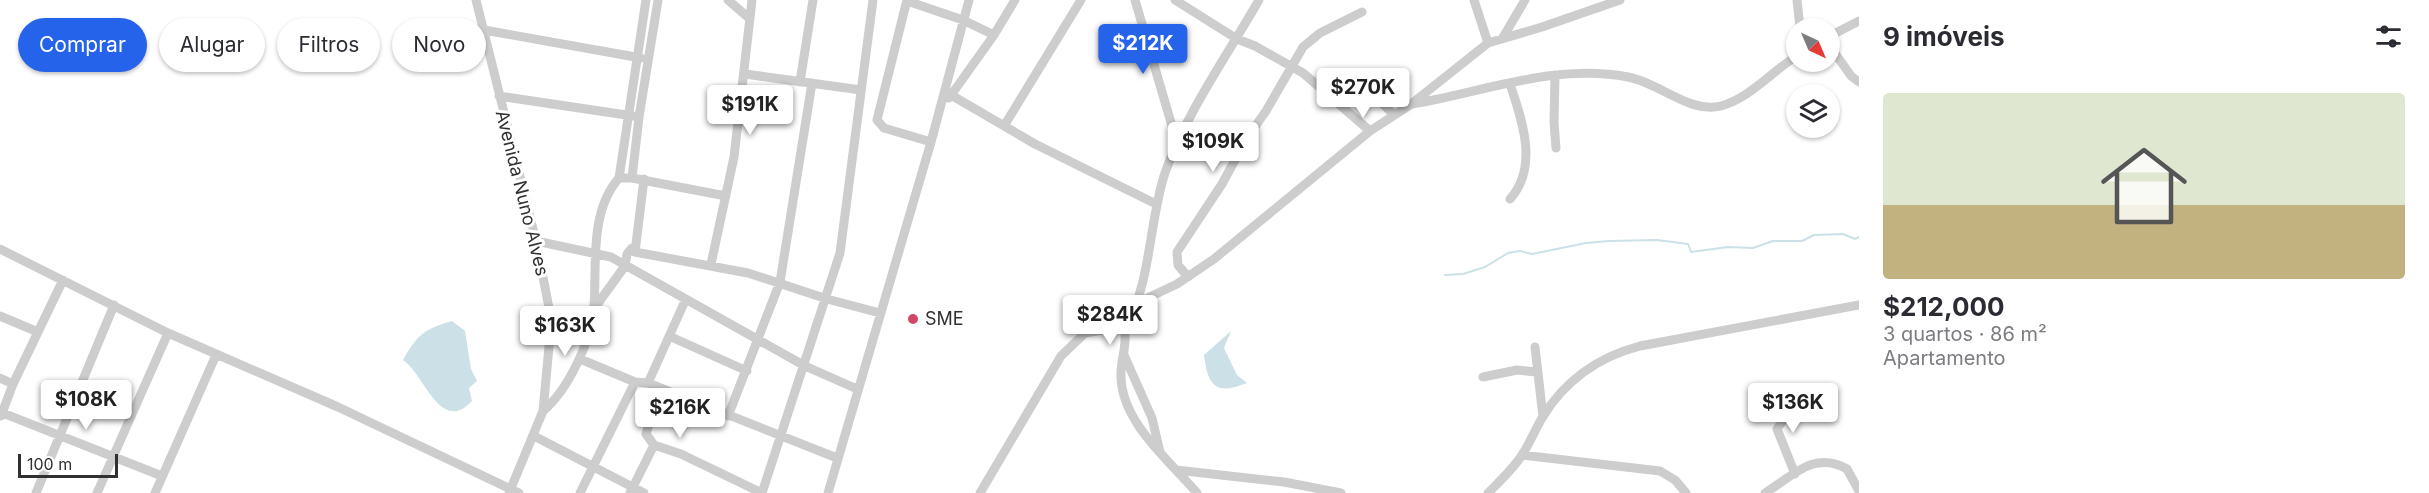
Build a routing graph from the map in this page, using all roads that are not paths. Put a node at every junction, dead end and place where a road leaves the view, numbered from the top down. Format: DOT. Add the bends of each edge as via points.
graph roads {
  1 [pos="476,0"];
  2 [pos="646,0"];
  3 [pos="658,0"];
  4 [pos="728,0"];
  5 [pos="752,0"];
  6 [pos="813,0"];
  7 [pos="873,0"];
  8 [pos="969,0"];
  9 [pos="1014,0"];
  10 [pos="1081,0"];
  11 [pos="1135,0"];
  12 [pos="1175,0"];
  13 [pos="1259,0"];
  14 [pos="1474,0"];
  15 [pos="1525,0"];
  16 [pos="1620,0"];
  17 [pos="1797,0"];
  18 [pos="907,1"];
  19 [pos="1362,12"];
  20 [pos="481,18"];
  21 [pos="749,18"];
  22 [pos="1799,18"];
  23 [pos="963,20"];
  24 [pos="1859,21"];
  25 [pos="486,30"];
  26 [pos="1840,31"];
  27 [pos="994,35"];
  28 [pos="486,39"];
  29 [pos="1236,39"];
  30 [pos="1501,39"];
  31 [pos="1488,43"];
  32 [pos="638,57"];
  33 [pos="648,59"];
  34 [pos="1840,60"];
  35 [pos="1786,64"];
  36 [pos="1293,67"];
  37 [pos="745,74"];
  38 [pos="1555,75"];
  39 [pos="800,82"];
  40 [pos="1859,82"];
  41 [pos="812,83"];
  42 [pos="1510,84"];
  43 [pos="1353,86"];
  44 [pos="861,90"];
  45 [pos="951,95"];
  46 [pos="499,96"];
  47 [pos="1410,105"];
  48 [pos="940,110"];
  49 [pos="628,114"];
  50 [pos="1394,115"];
  51 [pos="639,117"];
  52 [pos="1004,126"];
  53 [pos="1370,131"];
  54 [pos="931,142"];
  55 [pos="1177,143"];
  56 [pos="1556,148"];
  57 [pos="619,178"];
  58 [pos="632,178"];
  59 [pos="644,179"];
  60 [pos="726,196"];
  61 [pos="1510,199"];
  62 [pos="1156,204"];
  63 [pos="536,241"];
  64 [pos="0,249"];
  65 [pos="635,252"];
  66 [pos="596,255"];
  67 [pos="711,264"];
  68 [pos="625,266"];
  69 [pos="1188,277"];
  70 [pos="63,280"];
  71 [pos="780,282"];
  72 [pos="827,299"];
  73 [pos="685,301"];
  74 [pos="1138,302"];
  75 [pos="114,305"];
  76 [pos="1859,305"];
  77 [pos="594,308"];
  78 [pos="880,313"];
  79 [pos="0,316"];
  80 [pos="1127,322"];
  81 [pos="1113,328"];
  82 [pos="38,332"];
  83 [pos="168,333"];
  84 [pos="669,336"];
  85 [pos="1125,336"];
  86 [pos="759,341"];
  87 [pos="1535,347"];
  88 [pos="216,355"];
  89 [pos="1124,355"];
  90 [pos="580,359"];
  91 [pos="805,366"];
  92 [pos="747,371"];
  93 [pos="1536,372"];
  94 [pos="1484,377"];
  95 [pos="0,378"];
  96 [pos="635,382"];
  97 [pos="648,383"];
  98 [pos="13,384"];
  99 [pos="857,388"];
  100 [pos="663,392"];
  101 [pos="1801,394"];
  102 [pos="543,411"];
  103 [pos="1,414"];
  104 [pos="728,416"];
  105 [pos="1543,417"];
  106 [pos="60,435"];
  107 [pos="534,436"];
  108 [pos="781,438"];
  109 [pos="654,445"];
  110 [pos="1160,452"];
  111 [pos="1522,455"];
  112 [pos="113,457"];
  113 [pos="837,458"];
  114 [pos="594,466"];
  115 [pos="1176,470"];
  116 [pos="1795,474"];
  117 [pos="162,476"];
  118 [pos="631,490"];
  119 [pos="1859,491"];
  120 [pos="513,492"];
  121 [pos="36,493"];
  122 [pos="97,493"];
  123 [pos="155,493"];
  124 [pos="580,493"];
  125 [pos="644,493"];
  126 [pos="762,493"];
  127 [pos="828,493"];
  128 [pos="980,493"];
  129 [pos="1197,493"];
  130 [pos="1341,493"];
  131 [pos="1488,493"];
  132 [pos="1686,493"];
  133 [pos="1765,493"];
  1 -- 20 [label="street, Avenida Nuno Alves"];
  2 -- 32 [label="street"];
  3 -- 33 [label="street"];
  4 -- 21 [label="street"];
  5 -- 21 [label="street"];
  6 -- 39 [label="street"];
  7 -- 44 [label="street"];
  8 -- 23 [label="street"];
  9 -- 27 [label="street"];
  10 -- 52 [label="street"];
  11 -- 55 [label="street"];
  12 -- 29 [label="street"];
  13 -- 29 [label="street"];
  14 -- 31 [label="street"];
  15 -- 30 [label="street"];
  16 -- 30 [label="street"];
  17 -- 22 [label="street"];
  18 -- 23 [label="street"];
  18 -- 54 [label="street" via="878,120 884,128"];
  19 -- 36 [label="street" via="1310,40"];
  21 -- 37 [label="street"];
  23 -- 27 [label="street"];
  23 -- 48 [label="street"];
  24 -- 26 [label="street"];
  25 -- 32 [label="street"];
  27 -- 45 [label="street"];
  28 -- 46 [label="street, Avenida Nuno Alves"];
  29 -- 36 [label="street"];
  29 -- 55 [label="street"];
  30 -- 31 [label="street"];
  31 -- 47 [label="street"];
  32 -- 33 [label="street"];
  32 -- 49 [label="street"];
  33 -- 51 [label="street"];
  34 -- 40 [label="street"];
  35 -- 38 [label="street" via="1740,99 1703,108 1643,80 1596,74"];
  36 -- 53 [label="street"];
  36 -- 69 [label="street" via="1177,252 1178,266"];
  37 -- 39 [label="street"];
  37 -- 60 [label="street"];
  38 -- 42 [label="street"];
  38 -- 56 [label="street"];
  39 -- 41 [label="street"];
  41 -- 44 [label="street"];
  41 -- 71 [label="street"];
  42 -- 47 [label="street"];
  42 -- 61 [label="street" via="1523,125 1526,159 1517,191"];
  43 -- 50 [label="street" via="1370,94"];
  44 -- 72 [label="street" via="840,253"];
  45 -- 48 [label="street"];
  45 -- 52 [label="street"];
  46 -- 49 [label="street"];
  46 -- 63 [label="street, Avenida Nuno Alves"];
  47 -- 50 [label="street"];
  48 -- 54 [label="street"];
  49 -- 51 [label="street"];
  49 -- 57 [label="street"];
  50 -- 53 [label="street"];
  51 -- 58 [label="street"];
  52 -- 62 [label="street"];
  53 -- 69 [label="street" via="1237,242"];
  54 -- 78 [label="street"];
  55 -- 62 [label="street"];
  57 -- 58 [label="street"];
  57 -- 66 [label="street" via="606,195"];
  58 -- 59 [label="street"];
  59 -- 60 [label="street"];
  59 -- 65 [label="street"];
  60 -- 67 [label="street"];
  62 -- 74 [label="street"];
  63 -- 66 [label="street"];
  63 -- 102 [label="street, Avenida Nuno Alves" via="549,317"];
  64 -- 70 [label="street"];
  65 -- 67 [label="street"];
  65 -- 68 [label="street" via="630,250"];
  66 -- 68 [label="street" via="611,257"];
  66 -- 77 [label="street"];
  67 -- 71 [label="street"];
  68 -- 73 [label="street"];
  68 -- 77 [label="street"];
  69 -- 74 [label="street"];
  70 -- 75 [label="street"];
  70 -- 82 [label="street"];
  71 -- 72 [label="street"];
  71 -- 86 [label="street"];
  72 -- 78 [label="street"];
  72 -- 91 [label="street"];
  73 -- 84 [label="street"];
  73 -- 86 [label="street"];
  74 -- 80 [label="street"];
  75 -- 83 [label="street"];
  75 -- 106 [label="street"];
  76 -- 105 [label="street" via="1614,353 1594,363 1571,383"];
  77 -- 90 [label="street"];
  78 -- 99 [label="street"];
  79 -- 82 [label="street"];
  80 -- 81 [label="street" via="1120,320"];
  80 -- 85 [label="street"];
  81 -- 85 [label="street" via="1116,334"];
  81 -- 128 [label="street" via="1085,333 1061,356"];
  82 -- 98 [label="street"];
  83 -- 88 [label="street"];
  83 -- 112 [label="street"];
  84 -- 92 [label="street"];
  84 -- 97 [label="street"];
  85 -- 89 [label="street"];
  86 -- 91 [label="street"];
  86 -- 92 [label="street"];
  87 -- 93 [label="street"];
  88 -- 117 [label="street"];
  88 -- 120 [label="street" via="338,407"];
  89 -- 110 [label="street" via="1152,418"];
  89 -- 110 [label="street" via="1123,390 1146,437"];
  90 -- 96 [label="street"];
  90 -- 102 [label="street" via="556,398"];
  91 -- 99 [label="street"];
  91 -- 108 [label="street"];
  92 -- 104 [label="street"];
  93 -- 94 [label="street" via="1517,370"];
  93 -- 105 [label="street"];
  95 -- 98 [label="street"];
  96 -- 97 [label="street"];
  96 -- 114 [label="street"];
  97 -- 100 [label="street"];
  98 -- 103 [label="street"];
  99 -- 113 [label="street"];
  100 -- 104 [label="street"];
  100 -- 109 [label="street" via="652,411 646,434"];
  101 -- 116 [label="street" via="1777,429"];
  102 -- 107 [label="street, Avenida Nuno Alves"];
  103 -- 106 [label="street"];
  104 -- 108 [label="street"];
  105 -- 111 [label="street"];
  106 -- 112 [label="street"];
  106 -- 121 [label="street"];
  107 -- 114 [label="street"];
  107 -- 120 [label="street, Avenida Nuno Alves"];
  108 -- 113 [label="street"];
  108 -- 126 [label="street"];
  109 -- 118 [label="street"];
  109 -- 126 [label="street"];
  110 -- 115 [label="street"];
  111 -- 131 [label="street"];
  111 -- 132 [label="street" via="1660,471"];
  112 -- 117 [label="street"];
  112 -- 122 [label="street"];
  113 -- 127 [label="street"];
  114 -- 118 [label="street"];
  114 -- 124 [label="street"];
  115 -- 129 [label="street"];
  115 -- 130 [label="street" via="1284,482"];
  116 -- 119 [label="street" via="1809,464 1824,461 1847,469"];
  116 -- 133 [label="street"];
  117 -- 123 [label="street"];
  118 -- 125 [label="street"];
}
